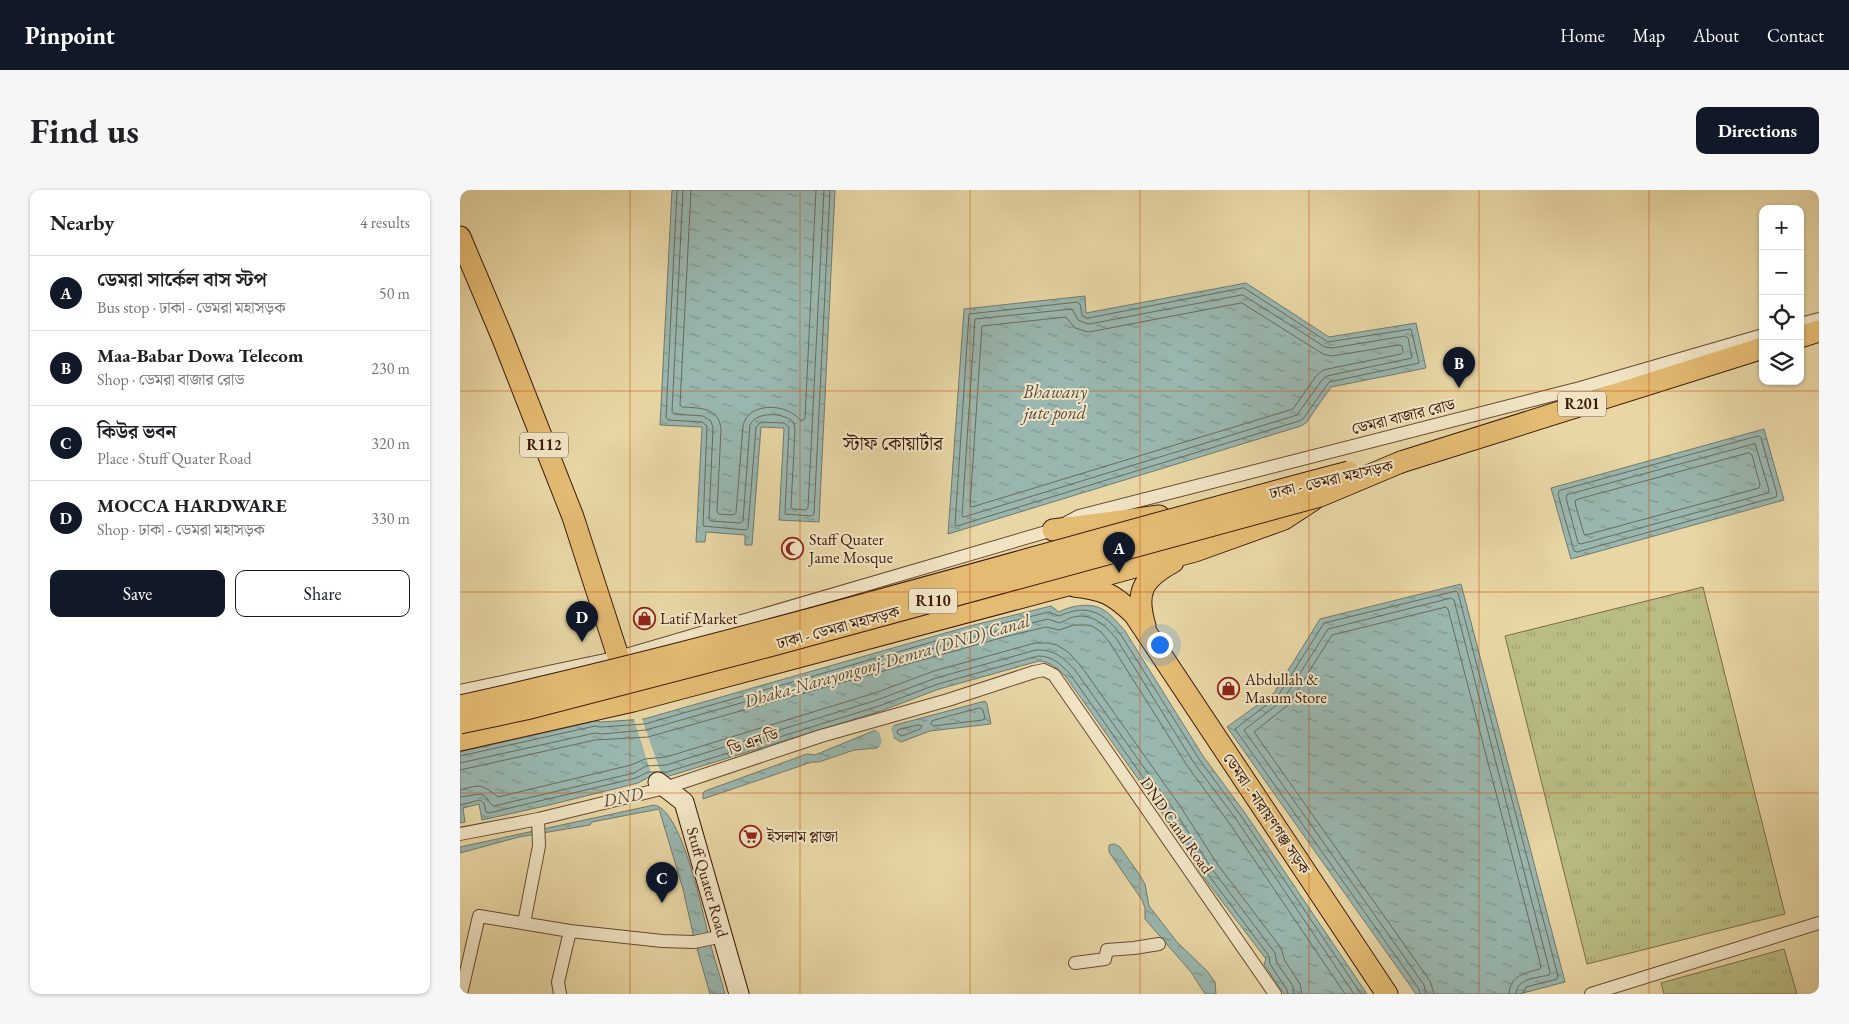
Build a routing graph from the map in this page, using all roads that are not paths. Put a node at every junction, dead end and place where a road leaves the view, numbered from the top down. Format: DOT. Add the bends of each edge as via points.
graph roads {
  1 [pos="460,237"];
  2 [pos="1819,319"];
  3 [pos="1804,323"];
  4 [pos="1819,332"];
  5 [pos="1759,336"];
  6 [pos="1804,336"];
  7 [pos="1759,349"];
  8 [pos="1401,462"];
  9 [pos="1320,496"];
  10 [pos="1201,510"];
  11 [pos="1053,530"];
  12 [pos="1195,551"];
  13 [pos="1066,585"];
  14 [pos="1147,631"];
  15 [pos="619,657"];
  16 [pos="1054,675"];
  17 [pos="460,692"];
  18 [pos="460,706"];
  19 [pos="634,706"];
  20 [pos="460,723"];
  21 [pos="460,740"];
  22 [pos="662,785"];
  23 [pos="539,827"];
  24 [pos="460,834"];
  25 [pos="524,923"];
  26 [pos="1819,923"];
  27 [pos="570,931"];
  28 [pos="717,938"];
  29 [pos="1159,944"];
  30 [pos="1075,963"];
  31 [pos="464,993"];
  32 [pos="560,994"];
  33 [pos="739,994"];
  34 [pos="1275,994"];
  35 [pos="1387,994"];
  36 [pos="1591,994"];
  1 -- 15 [label="main road, R112" via="573,517"];
  2 -- 3 [label="street"];
  4 -- 6 [label="main road"];
  5 -- 11 [label="street, ডেমরা বাজার রোড" via="1580,388 1079,516"];
  7 -- 8 [label="main road, R201"];
  8 -- 9 [label="main road, ঢাকা - ডেমরা মহাসড়ক / R110, bridge"];
  8 -- 10 [label="main road, ঢাকা - ডেমরা মহাসড়ক / R110, bridge" via="1362,468"];
  9 -- 12 [label="main road" via="1284,519"];
  9 -- 20 [label="main road, ঢাকা - ডেমরা মহাসড়ক / R110, bridge" via="769,646"];
  10 -- 11 [label="main road"];
  10 -- 18 [label="main road, ঢাকা - ডেমরা মহাসড়ক / R110, bridge" via="755,633"];
  11 -- 15 [label="street, ডেমরা বাজার রোড"];
  12 -- 13 [label="main road"];
  12 -- 14 [label="main road, ডেমরা - নারায়ণগঞ্জ সড়ক" via="1156,571 1144,588 1140,599"];
  13 -- 14 [label="main road, ডেমরা - নারায়ণগঞ্জ সড়ক" via="1092,588 1118,598"];
  13 -- 19 [label="main road"];
  14 -- 35 [label="main road, ডেমরা - নারায়ণগঞ্জ সড়ক"];
  15 -- 17 [label="street, ডেমরা বাজার রোড"];
  15 -- 19 [label="main road"];
  16 -- 22 [label="street, ডি এন ডি" via="1044,670 1034,672"];
  16 -- 34 [label="street, DND Canal Road"];
  19 -- 21 [label="main road"];
  22 -- 23 [label="street, ডি এন ডি"];
  22 -- 28 [label="street, Stuff Quater Road" via="684,802"];
  23 -- 24 [label="street, ডি এন ডি"];
  23 -- 25 [label="street" via="539,846"];
  25 -- 27 [label="street"];
  25 -- 31 [label="street" via="479,916"];
  26 -- 36 [label="street"];
  27 -- 28 [label="street" via="662,941 694,942"];
  27 -- 32 [label="street" via="558,982"];
  28 -- 33 [label="street, Stuff Quater Road"];
  29 -- 30 [label="street" via="1107,950 1105,959"];
}
